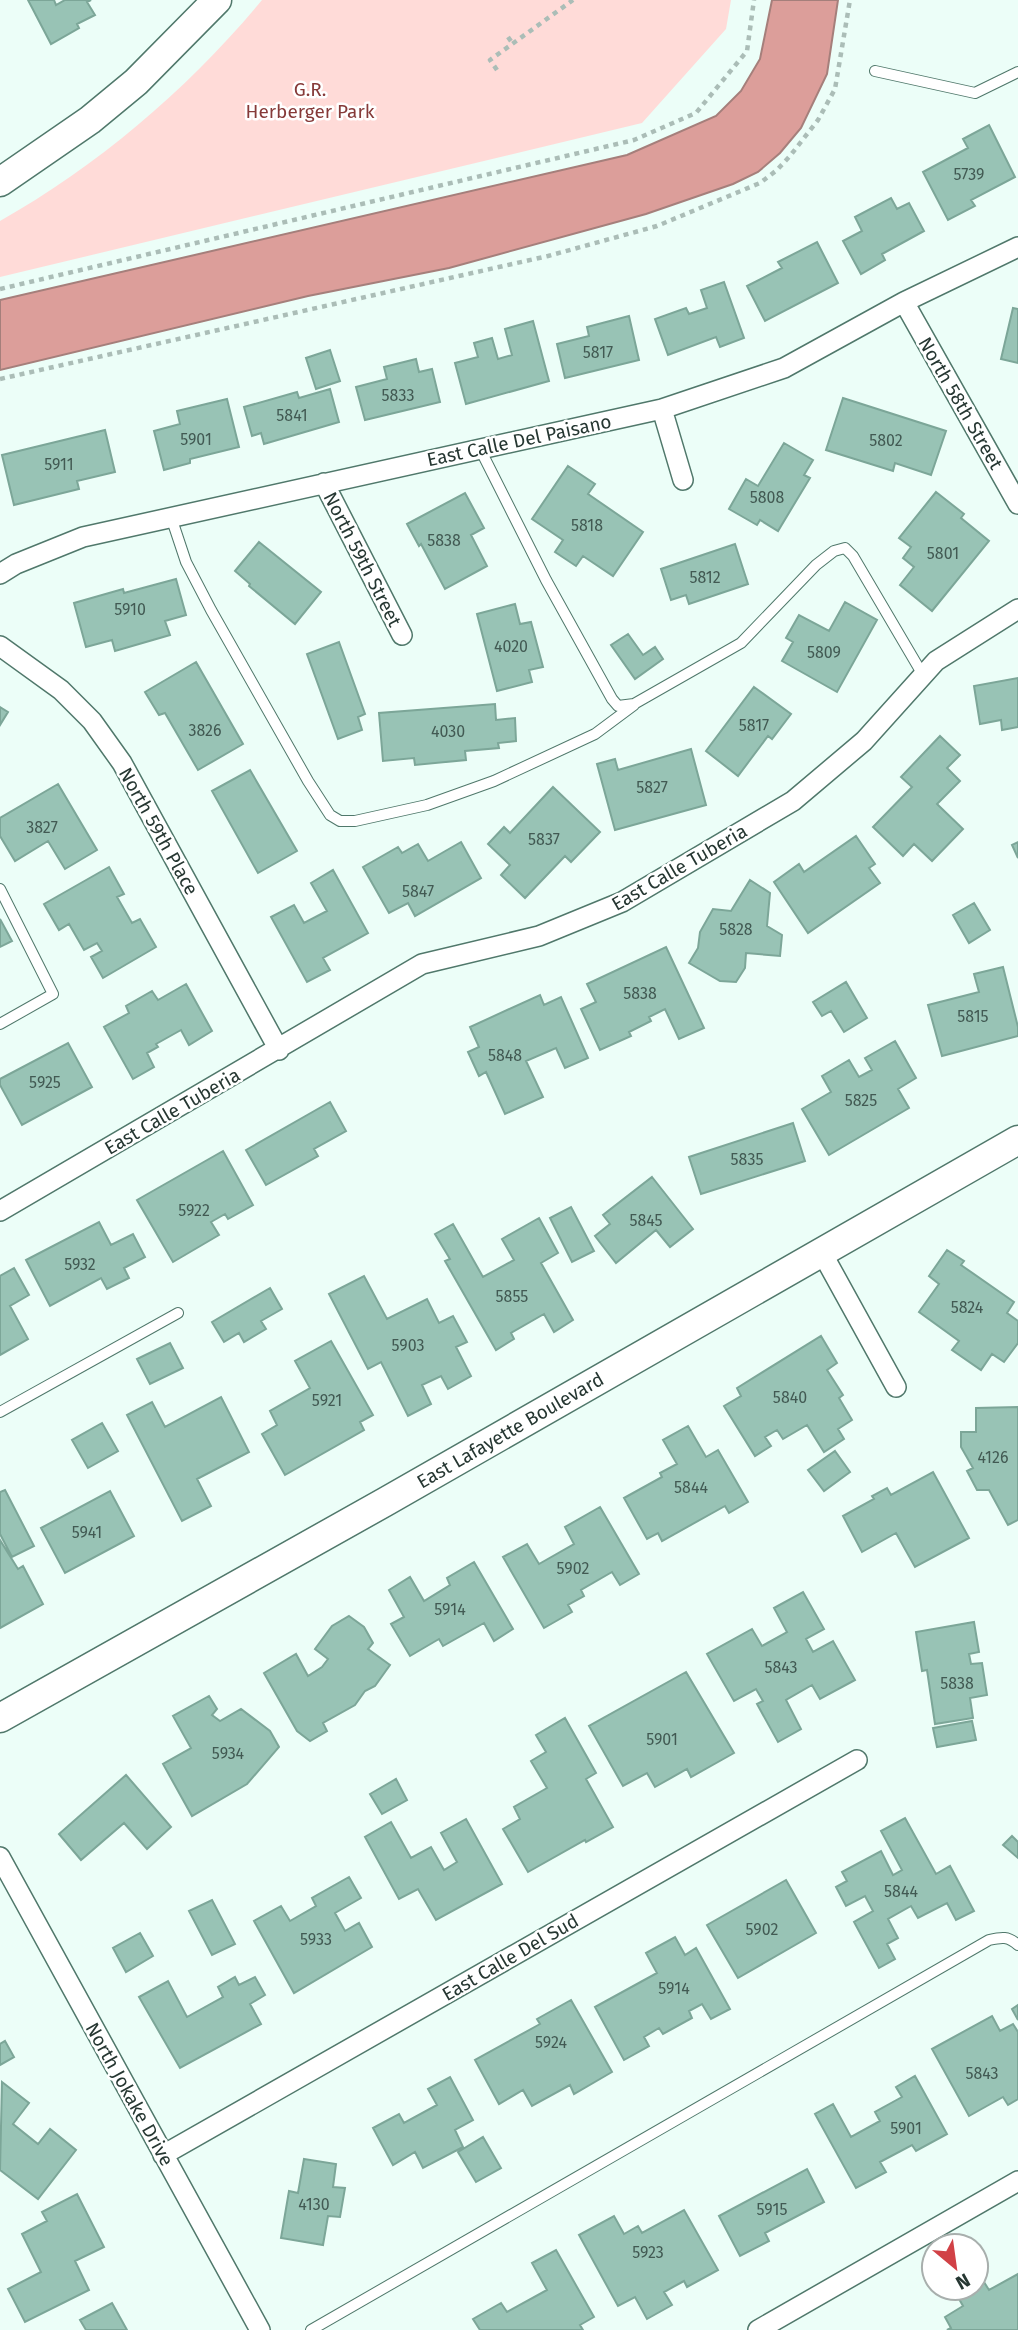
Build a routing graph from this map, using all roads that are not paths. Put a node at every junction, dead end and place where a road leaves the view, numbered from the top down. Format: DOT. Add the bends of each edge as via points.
graph roads {
  1 [pos="217,0"];
  2 [pos="874,71"];
  3 [pos="1018,72"];
  4 [pos="0,181"];
  5 [pos="1018,247"];
  6 [pos="904,302"];
  7 [pos="662,409"];
  8 [pos="480,449"];
  9 [pos="682,480"];
  10 [pos="324,483"];
  11 [pos="1018,504"];
  12 [pos="171,517"];
  13 [pos="0,574"];
  14 [pos="1018,609"];
  15 [pos="402,635"];
  16 [pos="0,646"];
  17 [pos="923,675"];
  18 [pos="634,704"];
  19 [pos="0,889"];
  20 [pos="0,1024"];
  21 [pos="279,1049"];
  22 [pos="1018,1140"];
  23 [pos="0,1211"];
  24 [pos="821,1251"];
  25 [pos="178,1313"];
  26 [pos="896,1387"];
  27 [pos="0,1412"];
  28 [pos="0,1718"];
  29 [pos="857,1760"];
  30 [pos="0,1857"];
  31 [pos="1018,1945"];
  32 [pos="163,2155"];
  33 [pos="1018,2181"];
  34 [pos="260,2330"];
  35 [pos="311,2330"];
  36 [pos="758,2330"];
  1 -- 4 [label="street" via="136,82 90,120"];
  2 -- 3 [label="lane" via="975,93"];
  5 -- 6 [label="street, East Calle Del Paisano"];
  6 -- 7 [label="street, East Calle Del Paisano" via="784,369"];
  6 -- 11 [label="street, North 58th Street"];
  7 -- 8 [label="street, East Calle Del Paisano"];
  7 -- 9 [label="street"];
  8 -- 10 [label="street, East Calle Del Paisano"];
  8 -- 18 [label="lane" via="612,699 618,706"];
  10 -- 12 [label="street, East Calle Del Paisano"];
  10 -- 15 [label="street, North 59th Street"];
  12 -- 13 [label="street, East Calle Del Paisano" via="83,537"];
  12 -- 18 [label="lane" via="186,562 211,610 308,781 330,815 340,821 427,805 494,781 595,734"];
  14 -- 17 [label="street, East Calle Tuberia" via="936,661"];
  16 -- 21 [label="street, North 59th Place" via="92,721 122,763"];
  17 -- 18 [label="lane" via="845,548 817,565 741,643"];
  17 -- 21 [label="street, East Calle Tuberia" via="864,741 793,801 622,902 539,936 422,964"];
  19 -- 20 [label="lane" via="53,995"];
  21 -- 23 [label="street, East Calle Tuberia"];
  22 -- 24 [label="street, East Lafayette Boulevard"];
  24 -- 26 [label="street"];
  24 -- 28 [label="street, East Lafayette Boulevard"];
  25 -- 27 [label="lane"];
  29 -- 32 [label="street, East Calle Del Sud"];
  30 -- 32 [label="street, North Jokake Drive"];
  31 -- 35 [label="lane" via="1002,1937 989,1940"];
  32 -- 34 [label="street, North Jokake Drive"];
  33 -- 36 [label="street"];
}
